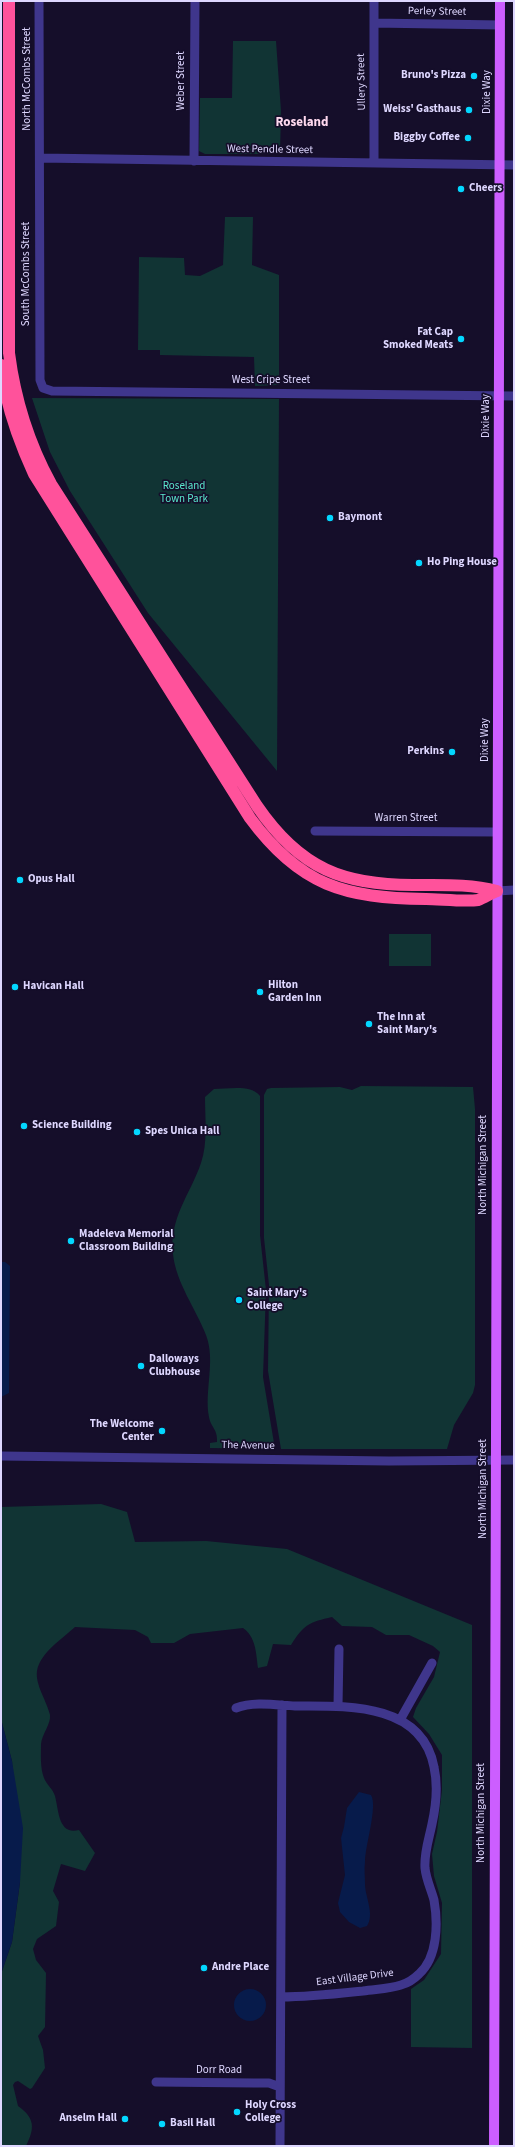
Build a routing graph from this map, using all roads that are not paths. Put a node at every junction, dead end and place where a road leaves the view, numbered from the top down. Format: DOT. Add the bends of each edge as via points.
graph roads {
  1 [pos="9,1"];
  2 [pos="39,1"];
  3 [pos="195,1"];
  4 [pos="374,1"];
  5 [pos="500,1"];
  6 [pos="374,23"];
  7 [pos="500,26"];
  8 [pos="40,158"];
  9 [pos="194,161"];
  10 [pos="374,163"];
  11 [pos="499,164"];
  12 [pos="514,165"];
  13 [pos="1,365"];
  14 [pos="44,388"];
  15 [pos="499,396"];
  16 [pos="514,396"];
  17 [pos="315,831"];
  18 [pos="497,832"];
  19 [pos="514,890"];
  20 [pos="497,891"];
  21 [pos="1,1456"];
  22 [pos="495,1460"];
  23 [pos="514,1460"];
  24 [pos="339,1648"];
  25 [pos="432,1663"];
  26 [pos="282,1705"];
  27 [pos="338,1706"];
  28 [pos="236,1708"];
  29 [pos="400,1720"];
  30 [pos="281,1997"];
  31 [pos="156,2082"];
  32 [pos="280,2087"];
  33 [pos="280,2146"];
  34 [pos="494,2146"];
  1 -- 20 [label="highway" via="10,353 14,387 23,421 51,484 278,835 293,848 334,874 370,884 477,885"];
  2 -- 8 [label="street, North McCombs Street"];
  3 -- 9 [label="street, Weber Street"];
  4 -- 6 [label="street, Ullery Street"];
  5 -- 7 [label="main road, Dixie Way"];
  6 -- 7 [label="street, Perley Street"];
  6 -- 10 [label="street, Ullery Street"];
  7 -- 11 [label="main road, Dixie Way"];
  8 -- 9 [label="street, West Pendle Street"];
  8 -- 14 [label="street, South McCombs Street" via="40,380"];
  9 -- 10 [label="street, West Pendle Street"];
  10 -- 11 [label="street, West Pendle Street"];
  11 -- 12 [label="street, West Pendle Street"];
  11 -- 15 [label="main road, Dixie Way"];
  13 -- 20 [label="highway" via="14,425 34,474 250,818 271,845 310,876 362,895 477,900"];
  14 -- 15 [label="street, West Cripe Street" via="52,391"];
  15 -- 16 [label="street, West Cripe Street"];
  15 -- 18 [label="main road, Dixie Way"];
  17 -- 18 [label="street, Warren Street"];
  18 -- 20 [label="main road, North Michigan Street"];
  19 -- 20 [label="street"];
  20 -- 22 [label="main road, North Michigan Street"];
  21 -- 22 [label="street, The Avenue"];
  22 -- 23 [label="street, The Avenue"];
  22 -- 34 [label="main road, North Michigan Street"];
  24 -- 27 [label="street"];
  25 -- 29 [label="street"];
  26 -- 27 [label="street, East Village Drive"];
  26 -- 28 [label="street, East Village Drive" via="257,1704"];
  26 -- 30 [label="street"];
  27 -- 29 [label="street, East Village Drive" via="373,1710"];
  29 -- 30 [label="street, East Village Drive" via="421,1739 435,1768 435,1806 425,1855 426,1875 435,1911 433,1950 430,1959 420,1973 403,1985"];
  30 -- 32 [label="street"];
  31 -- 32 [label="street, Dorr Road" via="269,2083"];
  32 -- 33 [label="street"];
}
